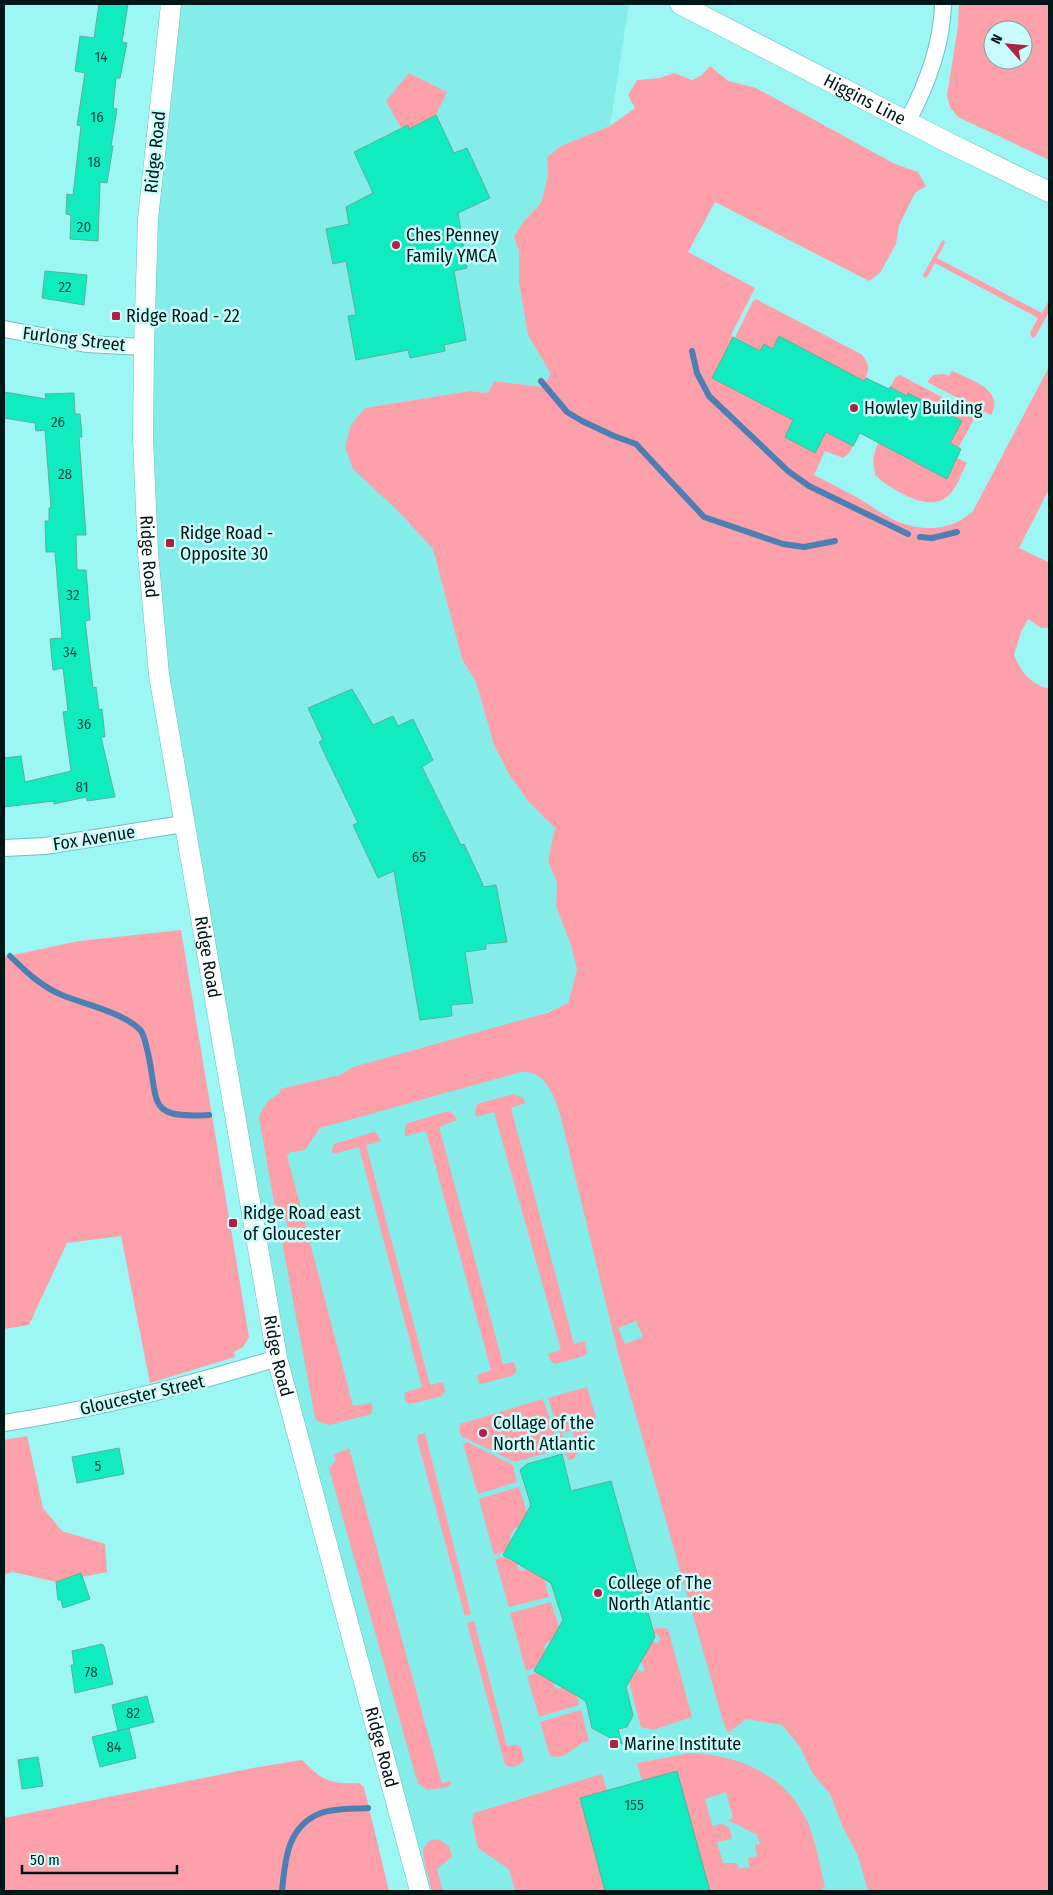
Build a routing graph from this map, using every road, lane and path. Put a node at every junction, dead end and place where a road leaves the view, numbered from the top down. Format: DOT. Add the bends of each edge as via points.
graph roads {
  1 [pos="170,4"];
  2 [pos="680,4"];
  3 [pos="943,4"];
  4 [pos="907,122"];
  5 [pos="1049,192"];
  6 [pos="4,329"];
  7 [pos="144,347"];
  8 [pos="184,824"];
  9 [pos="4,848"];
  10 [pos="277,1358"];
  11 [pos="4,1423"];
  12 [pos="420,1891"];
  1 -- 7 [label="street, Ridge Road" via="148,220"];
  2 -- 4 [label="street, Higgins Line"];
  3 -- 4 [label="street" via="934,61"];
  4 -- 5 [label="street, Higgins Line"];
  6 -- 7 [label="street, Furlong Street" via="86,344"];
  7 -- 8 [label="street, Ridge Road" via="143,439 150,572 159,675"];
  8 -- 9 [label="street, Fox Avenue" via="45,846"];
  8 -- 10 [label="street, Ridge Road"];
  10 -- 11 [label="street, Gloucester Street" via="152,1394"];
  10 -- 12 [label="street, Ridge Road"];
}
